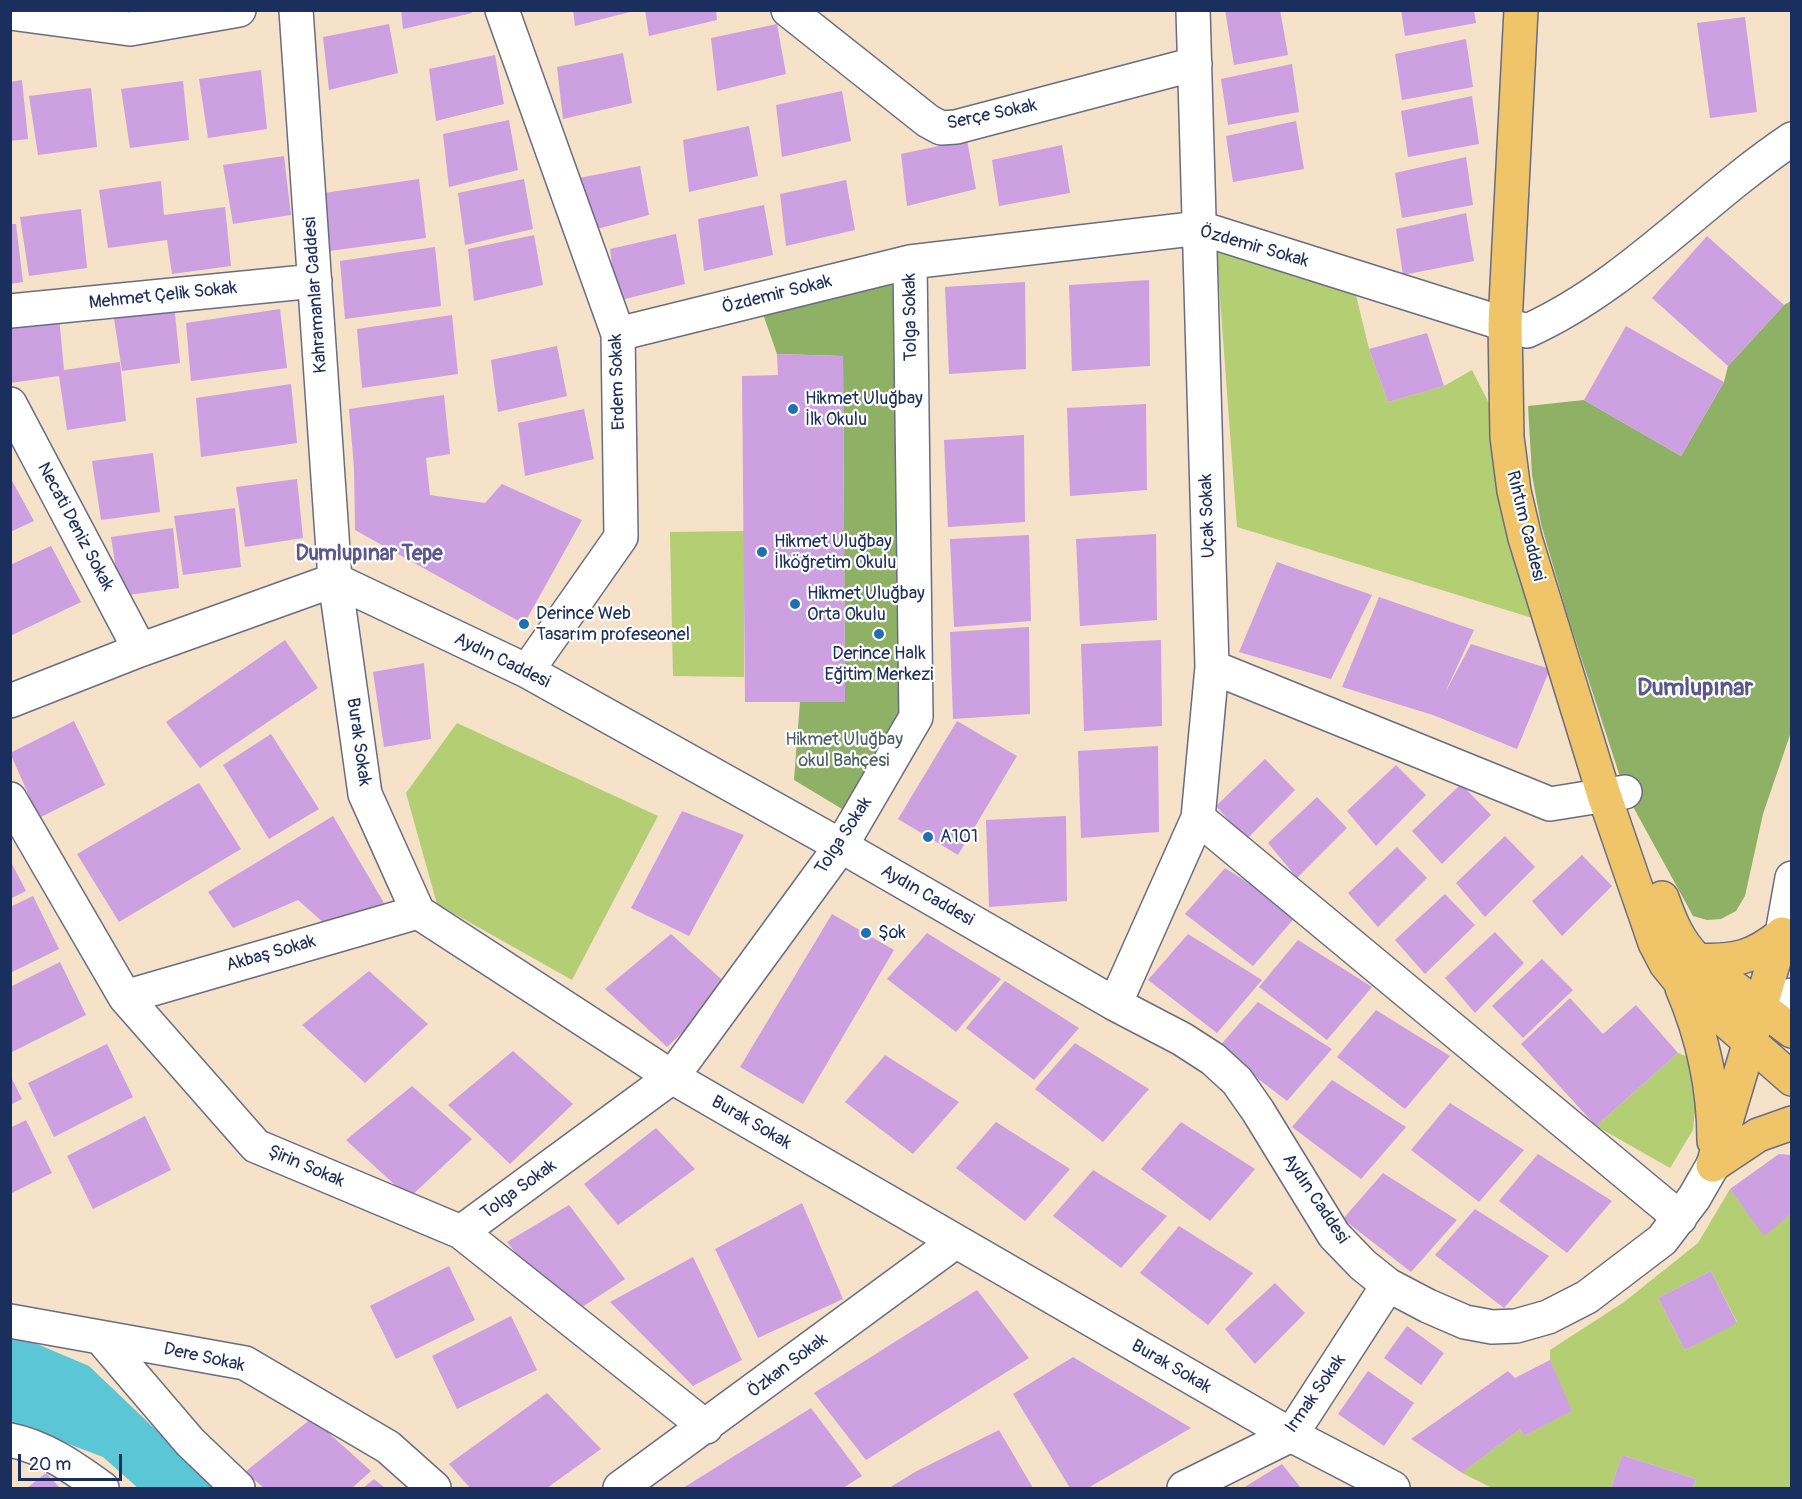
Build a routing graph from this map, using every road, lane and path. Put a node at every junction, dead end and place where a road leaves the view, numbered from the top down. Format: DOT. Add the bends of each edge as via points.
graph roads {
  1 [pos="239,10"];
  2 [pos="296,10"];
  3 [pos="502,10"];
  4 [pos="788,10"];
  5 [pos="1193,10"];
  6 [pos="1521,10"];
  7 [pos="1538,10"];
  8 [pos="10,13"];
  9 [pos="1195,64"];
  10 [pos="1791,139"];
  11 [pos="1200,228"];
  12 [pos="910,262"];
  13 [pos="315,281"];
  14 [pos="10,311"];
  15 [pos="1516,328"];
  16 [pos="618,334"];
  17 [pos="10,404"];
  18 [pos="335,580"];
  19 [pos="140,650"];
  20 [pos="1212,667"];
  21 [pos="527,671"];
  22 [pos="10,701"];
  23 [pos="1615,794"];
  24 [pos="10,799"];
  25 [pos="1198,818"];
  26 [pos="841,846"];
  27 [pos="1791,878"];
  28 [pos="418,912"];
  29 [pos="1782,934"];
  30 [pos="1688,970"];
  31 [pos="1791,978"];
  32 [pos="125,997"];
  33 [pos="1777,1001"];
  34 [pos="1115,1004"];
  35 [pos="1791,1031"];
  36 [pos="1751,1044"];
  37 [pos="672,1077"];
  38 [pos="1791,1078"];
  39 [pos="1791,1123"];
  40 [pos="1713,1165"];
  41 [pos="1680,1218"];
  42 [pos="461,1232"];
  43 [pos="955,1242"];
  44 [pos="1388,1286"];
  45 [pos="10,1321"];
  46 [pos="101,1338"];
  47 [pos="706,1427"];
  48 [pos="1291,1435"];
  49 [pos="10,1440"];
  50 [pos="102,1488"];
  51 [pos="238,1488"];
  52 [pos="434,1488"];
  53 [pos="620,1488"];
  54 [pos="1184,1488"];
  55 [pos="1393,1488"];
  1 -- 8 [label="street" via="130,29"];
  2 -- 13 [label="street, Kahramanlar Caddesi"];
  3 -- 16 [label="street, Erdem Sokak"];
  4 -- 9 [label="street, Serçe Sokak" via="941,128"];
  5 -- 9 [label="street, Uçak Sokak"];
  6 -- 15 [label="main road, Rıhtım Caddesi"];
  7 -- 15 [label="main road, Rıhtım Caddesi"];
  9 -- 11 [label="street, Uçak Sokak"];
  10 -- 15 [label="street" via="1610,283 1570,310"];
  11 -- 12 [label="street, Özdemir Sokak"];
  11 -- 15 [label="street, Özdemir Sokak"];
  11 -- 20 [label="street, Uçak Sokak"];
  12 -- 16 [label="street, Özdemir Sokak"];
  12 -- 26 [label="street, Tolga Sokak" via="916,717"];
  13 -- 14 [label="street, Mehmet Çelik Sokak"];
  13 -- 18 [label="street, Kahramanlar Caddesi"];
  15 -- 23 [label="main road, Rıhtım Caddesi" via="1541,524"];
  16 -- 21 [label="street, Erdem Sokak" via="621,537"];
  17 -- 19 [label="street, Necati Deniz Sokak"];
  18 -- 19 [label="street"];
  18 -- 21 [label="street, Aydın Caddesi"];
  18 -- 28 [label="street, Burak Sokak" via="365,794"];
  19 -- 22 [label="street"];
  20 -- 23 [label="street" via="1550,804"];
  20 -- 25 [label="street, Uçak Sokak"];
  21 -- 26 [label="street, Aydın Caddesi"];
  23 -- 30 [label="main road, Rıhtım Caddesi"];
  23 -- 30 [label="main road, Rıhtım Caddesi" via="1655,943 1666,964"];
  24 -- 32 [label="street, Şirin Sokak"];
  25 -- 34 [label="street, Uçak Sokak"];
  25 -- 41 [label="street"];
  26 -- 34 [label="street, Aydın Caddesi"];
  26 -- 37 [label="street, Tolga Sokak"];
  27 -- 29 [label="street"];
  28 -- 32 [label="street, Akbaş Sokak"];
  28 -- 37 [label="street, Burak Sokak"];
  29 -- 30 [label="main road" via="1742,958"];
  29 -- 31 [label="main road"];
  29 -- 33 [label="main road"];
  30 -- 33 [label="main road"];
  30 -- 36 [label="main road"];
  30 -- 40 [label="main road" via="1693,1014 1706,1059 1714,1127"];
  32 -- 42 [label="street, Şirin Sokak" via="256,1146"];
  33 -- 35 [label="main road"];
  33 -- 36 [label="main road"];
  34 -- 44 [label="street, Aydın Caddesi" via="1214,1059 1237,1081 1334,1235"];
  36 -- 38 [label="main road"];
  36 -- 40 [label="main road"];
  37 -- 42 [label="street, Tolga Sokak"];
  37 -- 43 [label="street, Burak Sokak"];
  39 -- 40 [label="main road" via="1758,1134"];
  40 -- 41 [label="street, Aydın Caddesi"];
  41 -- 44 [label="street, Aydın Caddesi" via="1662,1240 1587,1297 1548,1317 1516,1326 1465,1322"];
  42 -- 47 [label="street, Şirin Sokak"];
  43 -- 47 [label="street, Özkan Sokak"];
  43 -- 48 [label="street, Burak Sokak"];
  44 -- 48 [label="street, Irmak Sokak"];
  45 -- 46 [label="street, Dere Sokak"];
  46 -- 51 [label="street" via="190,1442"];
  46 -- 52 [label="street, Dere Sokak" via="244,1363 388,1447"];
  47 -- 53 [label="street, Özkan Sokak"];
  48 -- 54 [label="street, Irmak Sokak"];
  48 -- 55 [label="street, Burak Sokak"];
  49 -- 50 [label="street" via="67,1462"];
}
